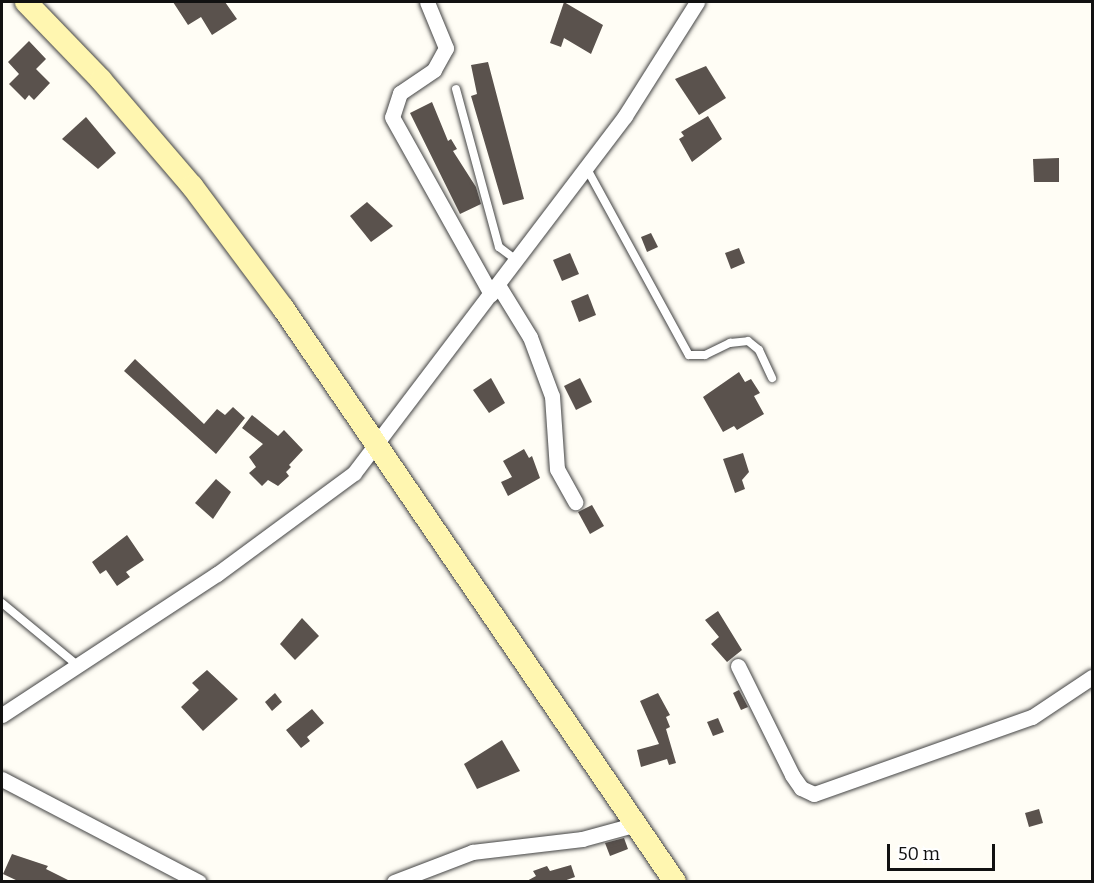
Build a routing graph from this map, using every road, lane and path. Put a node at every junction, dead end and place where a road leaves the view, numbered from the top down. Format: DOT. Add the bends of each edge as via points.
graph roads {
  1 [pos="26,2"];
  2 [pos="427,2"];
  3 [pos="697,2"];
  4 [pos="456,89"];
  5 [pos="587,169"];
  6 [pos="516,260"];
  7 [pos="495,290"];
  8 [pos="772,378"];
  9 [pos="378,442"];
  10 [pos="575,502"];
  11 [pos="2,603"];
  12 [pos="76,663"];
  13 [pos="738,666"];
  14 [pos="1092,677"];
  15 [pos="2,715"];
  16 [pos="2,779"];
  17 [pos="637,824"];
  18 [pos="199,882"];
  19 [pos="394,882"];
  20 [pos="675,882"];
  1 -- 9 [label="street" via="101,80 192,186"];
  2 -- 7 [label="street" via="446,48 434,70 400,93 392,117"];
  3 -- 5 [label="street"];
  4 -- 6 [label="lane" via="498,246"];
  5 -- 6 [label="street"];
  5 -- 8 [label="lane" via="689,355 705,355 730,343 748,341 759,350"];
  6 -- 7 [label="street"];
  7 -- 9 [label="street"];
  7 -- 10 [label="street" via="530,337 552,396 557,469"];
  9 -- 12 [label="street" via="354,473 216,574"];
  9 -- 17 [label="street"];
  11 -- 12 [label="lane"];
  12 -- 15 [label="street"];
  13 -- 14 [label="street" via="792,775 801,789 814,794 1032,717"];
  16 -- 18 [label="street"];
  17 -- 19 [label="street" via="582,839 472,852"];
  17 -- 20 [label="street"];
}
